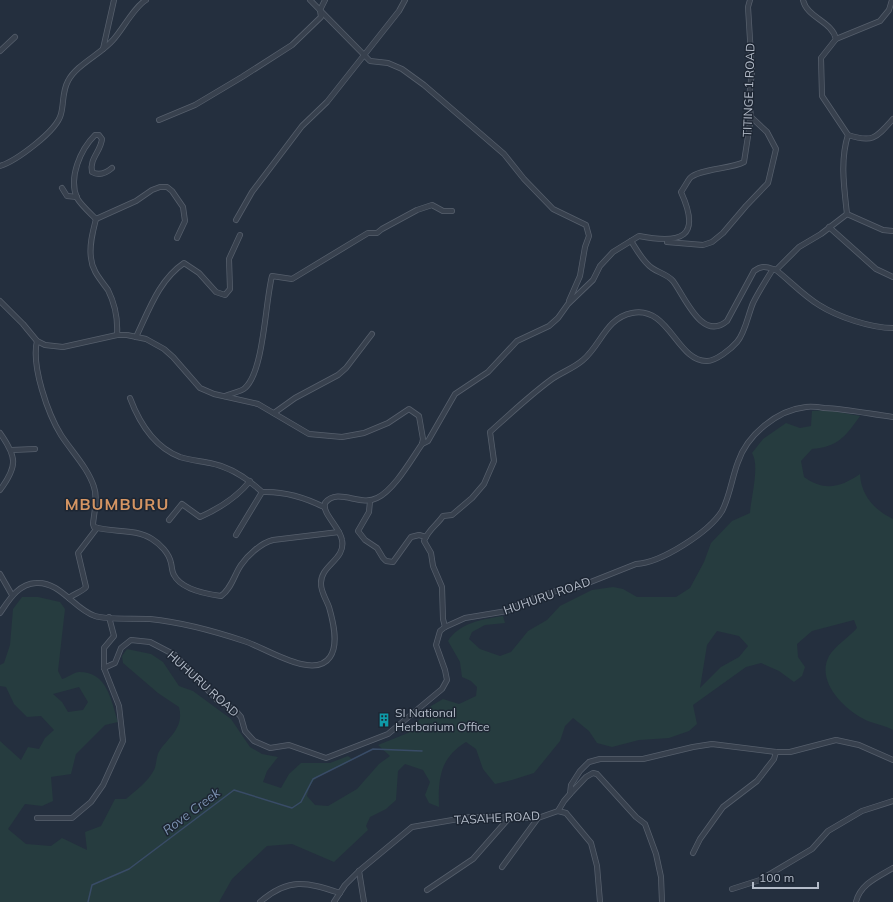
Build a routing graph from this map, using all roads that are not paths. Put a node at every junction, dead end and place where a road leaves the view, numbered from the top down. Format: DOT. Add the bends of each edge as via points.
graph roads {
  1 [pos="114,0"];
  2 [pos="146,0"];
  3 [pos="310,0"];
  4 [pos="325,0"];
  5 [pos="405,0"];
  6 [pos="750,0"];
  7 [pos="803,0"];
  8 [pos="892,0"];
  9 [pos="320,10"];
  10 [pos="15,37"];
  11 [pos="836,39"];
  12 [pos="103,50"];
  13 [pos="0,51"];
  14 [pos="365,55"];
  15 [pos="751,117"];
  16 [pos="893,119"];
  17 [pos="159,120"];
  18 [pos="848,135"];
  19 [pos="0,166"];
  20 [pos="112,168"];
  21 [pos="62,188"];
  22 [pos="77,198"];
  23 [pos="452,212"];
  24 [pos="847,214"];
  25 [pos="96,219"];
  26 [pos="236,220"];
  27 [pos="830,227"];
  28 [pos="893,231"];
  29 [pos="240,235"];
  30 [pos="177,238"];
  31 [pos="631,241"];
  32 [pos="662,241"];
  33 [pos="774,269"];
  34 [pos="893,277"];
  35 [pos="0,301"];
  36 [pos="568,304"];
  37 [pos="893,328"];
  38 [pos="372,334"];
  39 [pos="117,335"];
  40 [pos="136,337"];
  41 [pos="37,341"];
  42 [pos="226,396"];
  43 [pos="130,398"];
  44 [pos="274,413"];
  45 [pos="893,417"];
  46 [pos="0,433"];
  47 [pos="422,444"];
  48 [pos="35,449"];
  49 [pos="12,450"];
  50 [pos="250,481"];
  51 [pos="0,490"];
  52 [pos="262,492"];
  53 [pos="370,501"];
  54 [pos="324,507"];
  55 [pos="169,520"];
  56 [pos="97,528"];
  57 [pos="339,532"];
  58 [pos="236,535"];
  59 [pos="426,536"];
  60 [pos="0,574"];
  61 [pos="12,595"];
  62 [pos="69,598"];
  63 [pos="0,613"];
  64 [pos="109,617"];
  65 [pos="445,626"];
  66 [pos="104,668"];
  67 [pos="776,752"];
  68 [pos="893,760"];
  69 [pos="570,794"];
  70 [pos="893,801"];
  71 [pos="558,811"];
  72 [pos="37,818"];
  73 [pos="509,818"];
  74 [pos="538,818"];
  75 [pos="693,853"];
  76 [pos="502,867"];
  77 [pos="893,868"];
  78 [pos="358,871"];
  79 [pos="732,889"];
  80 [pos="427,890"];
  81 [pos="340,893"];
  82 [pos="260,902"];
  83 [pos="334,902"];
  84 [pos="364,902"];
  85 [pos="600,902"];
  86 [pos="662,902"];
  87 [pos="856,902"];
  1 -- 12 [label="street"];
  2 -- 12 [label="street"];
  3 -- 9 [label="street"];
  4 -- 9 [label="street"];
  5 -- 14 [label="street"];
  6 -- 15 [label="street, TITINGE 1 ROAD" via="748,7 752,72 749,98"];
  7 -- 11 [label="street" via="808,11 835,34"];
  8 -- 11 [label="street" via="889,10 880,21"];
  9 -- 14 [label="street"];
  9 -- 17 [label="street" via="321,17 292,45 195,105"];
  10 -- 13 [label="street"];
  11 -- 18 [label="street" via="821,58 820,89"];
  12 -- 19 [label="street" via="68,80 61,115 51,130 23,155 11,163"];
  14 -- 26 [label="street" via="327,102 302,126 252,192"];
  14 -- 36 [label="street" via="370,61 388,63 402,69 424,85 504,154 553,209 586,225 590,236 585,247 580,276"];
  15 -- 32 [label="street, TITINGE 1 ROAD" via="744,162 691,177 682,192 688,205 691,222 688,230 676,239"];
  15 -- 32 [label="street" via="767,132 776,149 768,183 712,242 703,245"];
  16 -- 18 [label="street" via="875,137 864,140"];
  18 -- 24 [label="street" via="843,170"];
  20 -- 22 [label="street" via="103,174 92,172 91,166 102,139 95,135 81,155 76,170"];
  21 -- 22 [label="street" via="67,196"];
  22 -- 25 [label="street"];
  23 -- 42 [label="street" via="443,211 432,205 417,210 377,233 368,233 292,279 272,276 252,379 245,389"];
  24 -- 27 [label="street"];
  24 -- 28 [label="street" via="883,230"];
  25 -- 30 [label="street" via="136,201 152,190 167,187 183,207 185,221"];
  25 -- 39 [label="street" via="90,259 115,309"];
  27 -- 33 [label="street" via="799,247"];
  27 -- 34 [label="street" via="876,269"];
  29 -- 40 [label="street" via="229,259 230,289 225,295 216,292 184,263 173,271 158,292"];
  31 -- 32 [label="street, TITINGE 1 ROAD" via="639,236"];
  31 -- 33 [label="street" via="650,267 665,274 672,281 700,321 713,326 721,326 727,321 754,271 765,266"];
  31 -- 36 [label="street, TITINGE 1 ROAD" via="613,252 600,266 593,280"];
  33 -- 37 [label="street" via="828,311 882,328"];
  33 -- 59 [label="street" via="754,302 738,341 732,348 710,361 701,361 693,357 668,328 645,313 628,314 611,324 583,360 553,378 490,432 494,461 484,484 452,515 443,516"];
  35 -- 41 [label="street"];
  36 -- 47 [label="street, TITINGE 1 ROAD" via="549,326 517,341 488,372 456,394 428,441"];
  38 -- 44 [label="street" via="338,375"];
  39 -- 40 [label="street"];
  39 -- 41 [label="street" via="63,347 54,347"];
  40 -- 42 [label="street" via="164,349 200,388"];
  41 -- 56 [label="street" via="35,358 48,403 61,434 95,489 93,524"];
  42 -- 44 [label="street" via="258,404"];
  43 -- 50 [label="street" via="139,420 164,447 180,457 236,471"];
  44 -- 47 [label="street" via="309,434 342,437 377,429 409,410 419,416"];
  45 -- 65 [label="street, HUHURU ROAD" via="806,407 771,420 746,446 738,461 722,511 707,528 677,548 646,564 636,564 578,587 528,600 507,612 465,618"];
  46 -- 49 [label="street"];
  47 -- 53 [label="street, TITINGE 1 ROAD" via="390,488"];
  48 -- 49 [label="street"];
  49 -- 51 [label="street" via="13,464 10,476"];
  50 -- 52 [label="street"];
  50 -- 55 [label="street" via="241,493 214,511 200,517 182,504"];
  52 -- 54 [label="street" via="293,494"];
  52 -- 58 [label="street"];
  53 -- 54 [label="street" via="362,502 338,496 328,500"];
  53 -- 59 [label="street" via="369,512 358,531 365,540 377,548 386,561 393,562 398,558 411,537"];
  54 -- 57 [label="street"];
  56 -- 57 [label="street" via="135,533 150,538 165,552 174,575 181,583 196,590 221,596 230,587 241,565 265,543"];
  56 -- 62 [label="street" via="78,552 86,587"];
  57 -- 64 [label="street" via="343,544 341,552 326,570 321,582 334,624 333,653 320,664 296,663 244,641 215,633 152,619"];
  59 -- 65 [label="street" via="424,540 432,553 433,566 442,587"];
  60 -- 61 [label="street"];
  61 -- 62 [label="street" via="26,585 36,583 53,588"];
  61 -- 63 [label="street"];
  62 -- 64 [label="street" via="94,616"];
  64 -- 66 [label="street" via="114,636 104,648"];
  65 -- 66 [label="street, HUHURU ROAD" via="440,631 436,645 447,680 442,689 388,734 326,758 289,745 270,748 254,741 245,732 241,717 235,710 218,700 174,656 150,642 131,640 121,648 115,663"];
  66 -- 72 [label="street" via="119,706 123,741 103,785 91,802 72,818"];
  67 -- 68 [label="street" via="790,752 836,740 860,745"];
  67 -- 69 [label="street" via="712,744 643,759 600,759 589,762 580,771 571,785"];
  67 -- 75 [label="street" via="774,759 757,781 723,806"];
  69 -- 71 [label="street"];
  69 -- 86 [label="street" via="586,777 593,773 598,774 645,824 656,854 661,877"];
  70 -- 79 [label="street" via="862,811 828,831 812,849 760,880"];
  71 -- 74 [label="street, TASAHE ROAD"];
  71 -- 85 [label="street" via="566,813 591,843 597,866"];
  73 -- 74 [label="street, TASAHE ROAD"];
  73 -- 78 [label="street, TASAHE ROAD" via="470,817 412,827"];
  73 -- 80 [label="street" via="473,859"];
  74 -- 76 [label="street"];
  77 -- 87 [label="street" via="869,881 858,894"];
  78 -- 81 [label="street, TASAHE ROAD"];
  78 -- 84 [label="street"];
  81 -- 82 [label="street" via="299,882 277,890"];
  81 -- 83 [label="street, TASAHE ROAD"];
}
